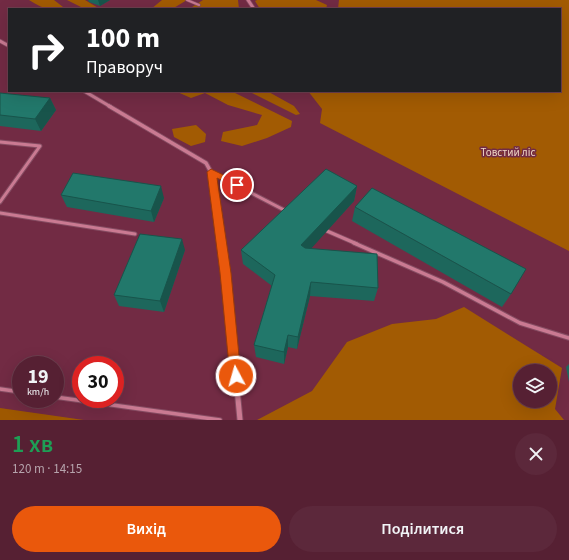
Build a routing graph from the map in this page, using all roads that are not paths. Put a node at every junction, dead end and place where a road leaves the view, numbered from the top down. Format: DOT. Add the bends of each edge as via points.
graph roads {
  1 [pos="186,0"];
  2 [pos="199,5"];
  3 [pos="86,92"];
  4 [pos="0,142"];
  5 [pos="211,172"];
  6 [pos="0,202"];
  7 [pos="287,211"];
  8 [pos="0,213"];
  9 [pos="327,230"];
  10 [pos="135,234"];
  11 [pos="569,338"];
  12 [pos="0,389"];
  13 [pos="12,391"];
  14 [pos="64,398"];
  15 [pos="220,420"];
  16 [pos="240,420"];
  1 -- 2 [label="lane"];
  3 -- 5 [label="street" via="206,164"];
  4 -- 6 [label="lane" via="40,146"];
  5 -- 7 [label="lane"];
  5 -- 16 [label="street" via="226,273"];
  8 -- 10 [label="lane"];
  9 -- 11 [label="lane" via="443,282 520,324"];
  12 -- 13 [label="lane"];
  14 -- 15 [label="lane"];
}
